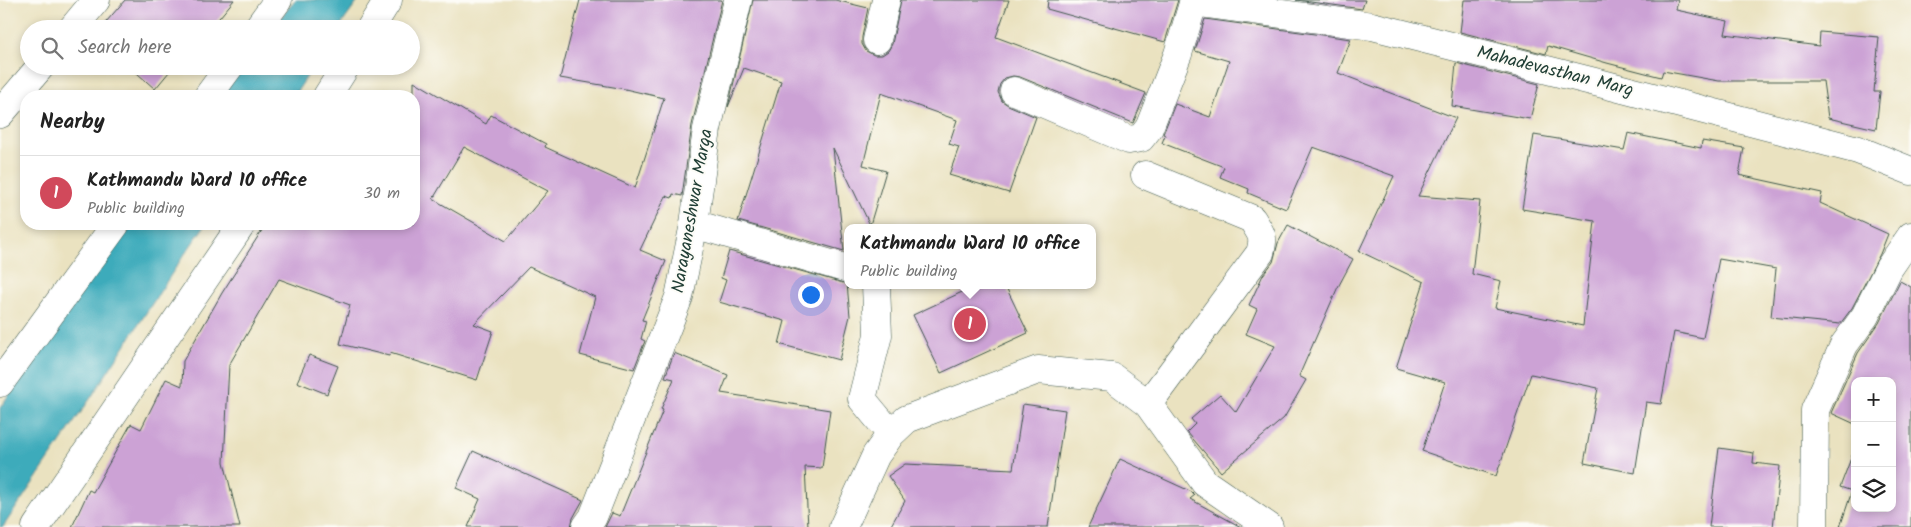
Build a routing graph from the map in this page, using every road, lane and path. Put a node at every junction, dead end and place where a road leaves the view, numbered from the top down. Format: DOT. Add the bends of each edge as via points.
graph roads {
  1 [pos="96,0"];
  2 [pos="278,0"];
  3 [pos="388,0"];
  4 [pos="738,0"];
  5 [pos="886,0"];
  6 [pos="1194,1"];
  7 [pos="79,20"];
  8 [pos="264,20"];
  9 [pos="376,20"];
  10 [pos="877,40"];
  11 [pos="33,75"];
  12 [pos="223,75"];
  13 [pos="340,75"];
  14 [pos="20,90"];
  15 [pos="212,90"];
  16 [pos="331,90"];
  17 [pos="20,91"];
  18 [pos="1014,91"];
  19 [pos="0,114"];
  20 [pos="1911,171"];
  21 [pos="1145,175"];
  22 [pos="694,224"];
  23 [pos="112,230"];
  24 [pos="238,230"];
  25 [pos="1911,236"];
  26 [pos="844,268"];
  27 [pos="876,289"];
  28 [pos="0,383"];
  29 [pos="1148,404"];
  30 [pos="891,434"];
  31 [pos="36,527"];
  32 [pos="586,527"];
  33 [pos="843,527"];
  34 [pos="1269,527"];
  35 [pos="1814,527"];
  1 -- 7 [label="street"];
  2 -- 8 [label="street"];
  3 -- 9 [label="street"];
  4 -- 22 [label="street, Narayaneshwar Marga" via="707,129"];
  5 -- 10 [label="street"];
  6 -- 18 [label="street" via="1178,54 1149,128 1141,138 1129,140"];
  6 -- 20 [label="street, Mahadevasthan Marg" via="1372,26 1858,150"];
  11 -- 14 [label="street"];
  12 -- 15 [label="street"];
  13 -- 16 [label="street"];
  17 -- 19 [label="street"];
  21 -- 29 [label="street" via="1252,219 1264,241 1260,253"];
  22 -- 26 [label="street"];
  22 -- 32 [label="street, Narayaneshwar Marga" via="679,297 593,517"];
  23 -- 28 [label="street"];
  24 -- 31 [label="street"];
  25 -- 35 [label="street" via="1889,268 1865,316 1844,345 1815,410"];
  27 -- 30 [label="street" via="878,335 862,399"];
  29 -- 30 [label="street" via="1112,377 1038,370 908,419"];
  29 -- 34 [label="street" via="1205,484"];
  30 -- 33 [label="street" via="876,454"];
}
